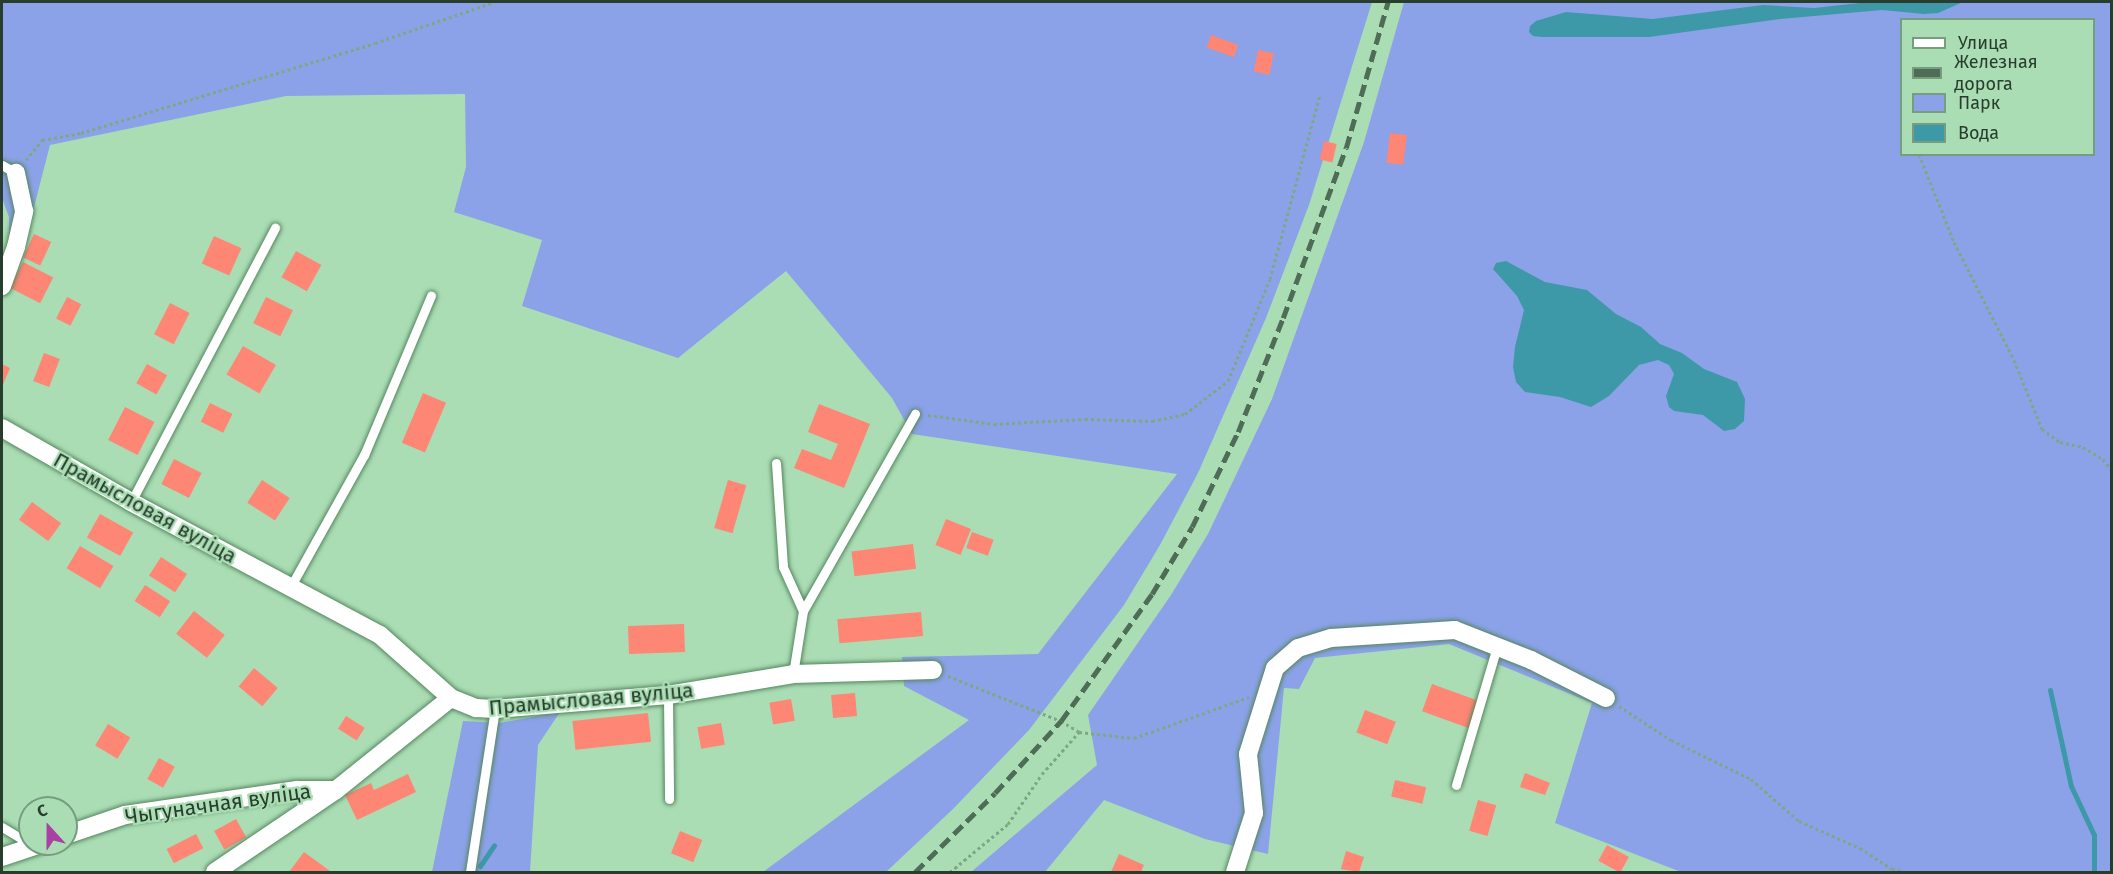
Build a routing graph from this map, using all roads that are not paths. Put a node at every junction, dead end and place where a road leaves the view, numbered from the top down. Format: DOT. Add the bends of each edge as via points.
graph roads {
  1 [pos="9,169"];
  2 [pos="275,228"];
  3 [pos="2,286"];
  4 [pos="431,296"];
  5 [pos="915,414"];
  6 [pos="2,428"];
  7 [pos="776,463"];
  8 [pos="131,502"];
  9 [pos="291,586"];
  10 [pos="803,611"];
  11 [pos="1497,647"];
  12 [pos="933,670"];
  13 [pos="793,674"];
  14 [pos="668,695"];
  15 [pos="450,698"];
  16 [pos="1606,698"];
  17 [pos="495,709"];
  18 [pos="1456,785"];
  19 [pos="336,790"];
  20 [pos="669,799"];
  21 [pos="2,827"];
  22 [pos="78,831"];
  23 [pos="18,836"];
  24 [pos="18,850"];
  25 [pos="2,857"];
  26 [pos="215,873"];
  27 [pos="470,873"];
  28 [pos="1235,873"];
  1 -- 3 [label="street" via="24,211"];
  2 -- 8 [label="lane"];
  4 -- 9 [label="lane" via="364,455"];
  5 -- 10 [label="lane"];
  6 -- 8 [label="street, Прамысловая вуліца"];
  7 -- 10 [label="lane" via="783,567"];
  8 -- 9 [label="street, Прамысловая вуліца"];
  9 -- 15 [label="street, Прамысловая вуліца" via="380,635"];
  10 -- 13 [label="lane"];
  11 -- 16 [label="street"];
  11 -- 18 [label="lane"];
  11 -- 28 [label="street" via="1455,630 1331,638 1298,648 1275,668 1248,754 1254,813"];
  12 -- 13 [label="street, Прамысловая вуліца"];
  13 -- 14 [label="street, Прамысловая вуліца"];
  14 -- 17 [label="street, Прамысловая вуліца"];
  14 -- 20 [label="lane"];
  15 -- 17 [label="street, Прамысловая вуліца" via="476,708"];
  15 -- 19 [label="street, Чыгуначная вуліца"];
  17 -- 27 [label="lane"];
  19 -- 22 [label="street, Чыгуначная вуліца" via="297,790 124,815"];
  19 -- 26 [label="street, Чыгуначная вуліца"];
  21 -- 23 [label="lane"];
  24 -- 25 [label="street"];
}
